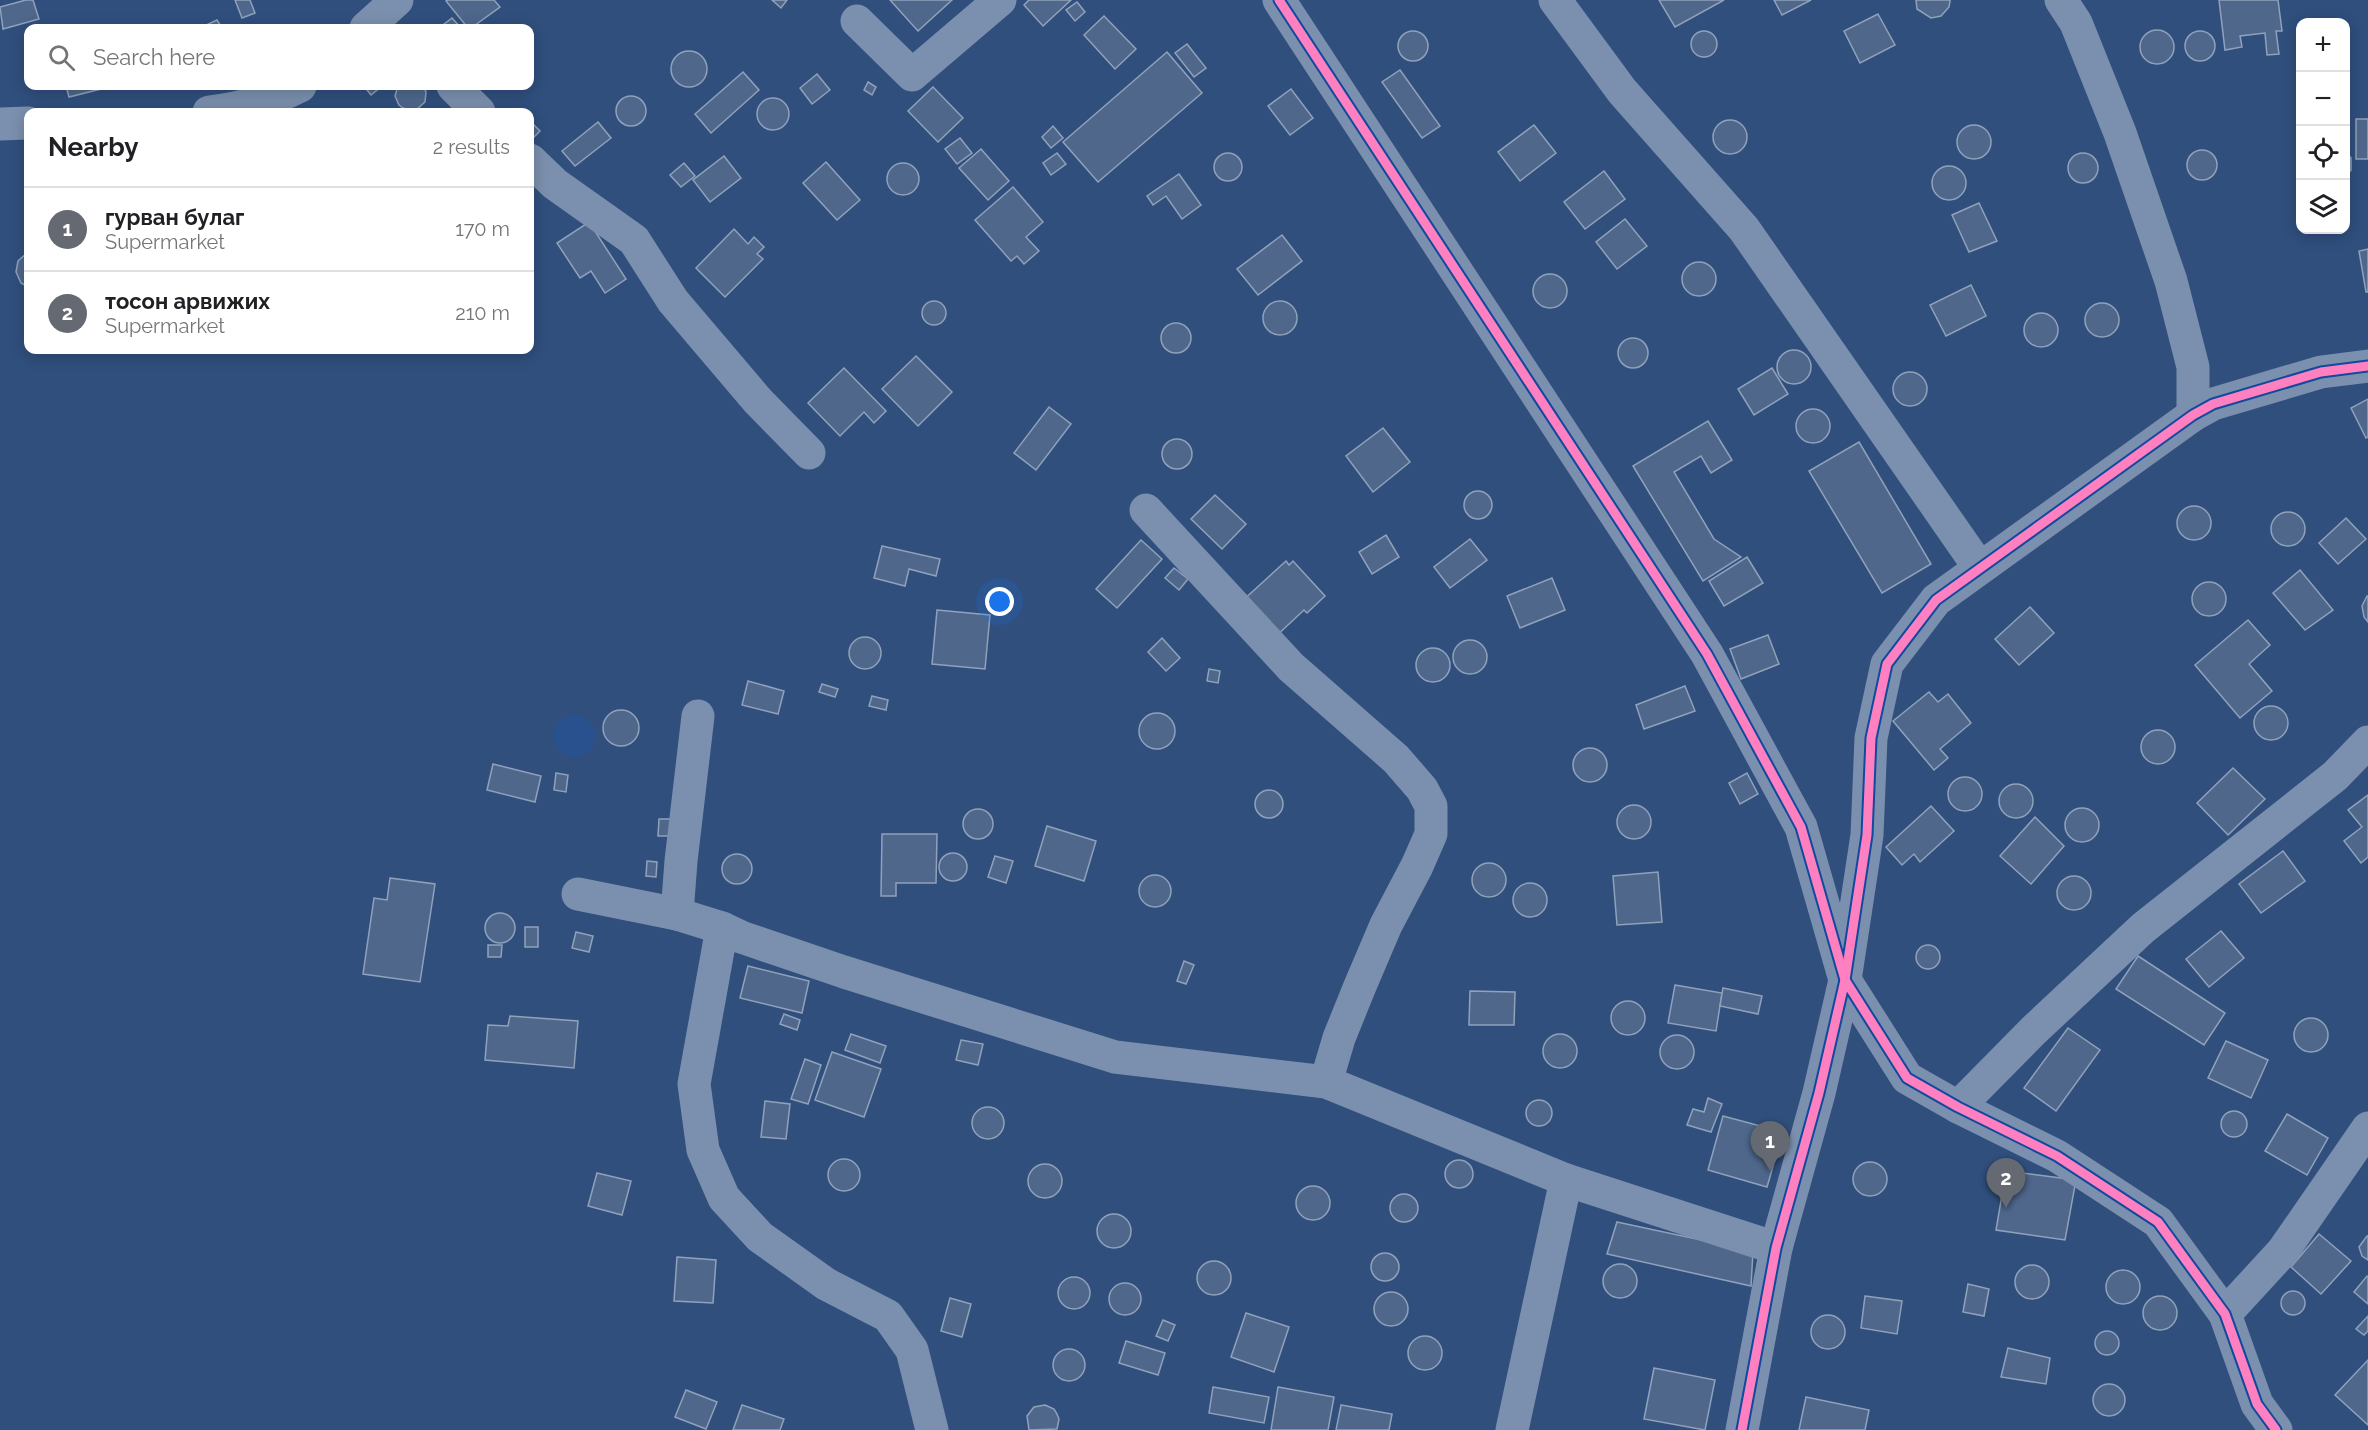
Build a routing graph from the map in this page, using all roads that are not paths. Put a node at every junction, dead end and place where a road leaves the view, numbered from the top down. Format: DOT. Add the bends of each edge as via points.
graph roads {
  1 [pos="1000,0"];
  2 [pos="1279,0"];
  3 [pos="1555,0"];
  4 [pos="2061,0"];
  5 [pos="857,21"];
  6 [pos="292,90"];
  7 [pos="457,90"];
  8 [pos="239,108"];
  9 [pos="475,108"];
  10 [pos="24,123"];
  11 [pos="0,124"];
  12 [pos="534,164"];
  13 [pos="2368,366"];
  14 [pos="2193,415"];
  15 [pos="809,453"];
  16 [pos="1146,510"];
  17 [pos="1979,567"];
  18 [pos="698,716"];
  19 [pos="2368,742"];
  20 [pos="578,894"];
  21 [pos="677,914"];
  22 [pos="722,928"];
  23 [pos="1845,980"];
  24 [pos="1326,1082"];
  25 [pos="1958,1107"];
  26 [pos="2368,1128"];
  27 [pos="1566,1180"];
  28 [pos="1776,1248"];
  29 [pos="2225,1314"];
  30 [pos="932,1430"];
  31 [pos="1512,1430"];
  32 [pos="1742,1430"];
  33 [pos="2276,1430"];
  1 -- 5 [label="street" via="912,75"];
  2 -- 23 [label="street" via="1707,654 1800,827"];
  3 -- 17 [label="street" via="1622,91 1744,229"];
  4 -- 14 [label="street" via="2076,23 2120,133 2171,281 2193,367"];
  6 -- 8 [label="street"];
  7 -- 9 [label="street"];
  10 -- 11 [label="street"];
  12 -- 15 [label="street" via="555,184 634,240 673,301"];
  13 -- 14 [label="street" via="2321,372 2213,404"];
  14 -- 17 [label="street"];
  16 -- 24 [label="street" via="1291,667 1396,759 1431,806 1431,834 1360,986"];
  17 -- 23 [label="street" via="1936,600 1887,664 1871,738 1867,835"];
  18 -- 21 [label="street"];
  19 -- 25 [label="street" via="2335,776 2143,928 2032,1031"];
  20 -- 21 [label="street"];
  21 -- 22 [label="street"];
  22 -- 24 [label="street" via="844,972 1115,1056"];
  22 -- 30 [label="street" via="694,1084 703,1150 724,1198 760,1237 826,1284 888,1316 912,1350"];
  23 -- 25 [label="street" via="1907,1078"];
  23 -- 28 [label="street"];
  24 -- 27 [label="street"];
  25 -- 29 [label="street" via="2056,1156 2158,1222"];
  26 -- 29 [label="street" via="2283,1251"];
  27 -- 28 [label="street"];
  27 -- 31 [label="street"];
  28 -- 32 [label="street"];
  29 -- 33 [label="street" via="2257,1404"];
}
